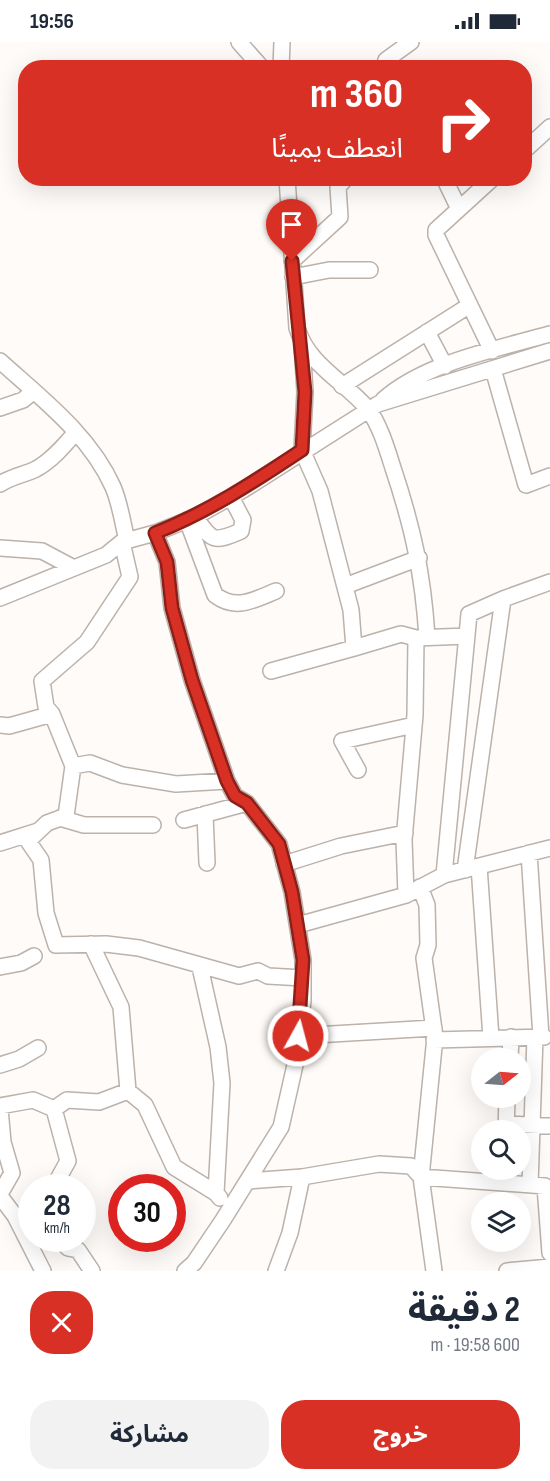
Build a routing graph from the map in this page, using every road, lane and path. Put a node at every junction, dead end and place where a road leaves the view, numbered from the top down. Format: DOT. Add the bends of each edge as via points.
graph roads {
  1 [pos="238,42"];
  2 [pos="282,42"];
  3 [pos="411,42"];
  4 [pos="255,60"];
  5 [pos="281,60"];
  6 [pos="386,60"];
  7 [pos="550,127"];
  8 [pos="532,144"];
  9 [pos="287,186"];
  10 [pos="339,186"];
  11 [pos="448,186"];
  12 [pos="484,186"];
  13 [pos="459,209"];
  14 [pos="292,261"];
  15 [pos="370,270"];
  16 [pos="293,277"];
  17 [pos="470,305"];
  18 [pos="427,332"];
  19 [pos="550,334"];
  20 [pos="302,343"];
  21 [pos="492,351"];
  22 [pos="550,351"];
  23 [pos="0,361"];
  24 [pos="451,364"];
  25 [pos="493,369"];
  26 [pos="461,378"];
  27 [pos="342,386"];
  28 [pos="34,391"];
  29 [pos="373,407"];
  30 [pos="0,408"];
  31 [pos="75,433"];
  32 [pos="302,450"];
  33 [pos="550,476"];
  34 [pos="0,484"];
  35 [pos="231,497"];
  36 [pos="191,518"];
  37 [pos="155,533"];
  38 [pos="124,541"];
  39 [pos="0,548"];
  40 [pos="419,558"];
  41 [pos="74,568"];
  42 [pos="550,582"];
  43 [pos="345,586"];
  44 [pos="276,591"];
  45 [pos="0,598"];
  46 [pos="503,599"];
  47 [pos="467,636"];
  48 [pos="422,637"];
  49 [pos="354,648"];
  50 [pos="271,671"];
  51 [pos="52,714"];
  52 [pos="0,725"];
  53 [pos="414,725"];
  54 [pos="73,766"];
  55 [pos="358,770"];
  56 [pos="227,781"];
  57 [pos="247,803"];
  58 [pos="206,814"];
  59 [pos="60,818"];
  60 [pos="184,820"];
  61 [pos="153,825"];
  62 [pos="38,831"];
  63 [pos="405,833"];
  64 [pos="0,843"];
  65 [pos="550,848"];
  66 [pos="529,853"];
  67 [pos="207,863"];
  68 [pos="284,864"];
  69 [pos="472,868"];
  70 [pos="444,875"];
  71 [pos="413,891"];
  72 [pos="298,925"];
  73 [pos="91,945"];
  74 [pos="34,957"];
  75 [pos="0,967"];
  76 [pos="200,967"];
  77 [pos="303,978"];
  78 [pos="434,1034"];
  79 [pos="298,1036"];
  80 [pos="511,1037"];
  81 [pos="542,1037"];
  82 [pos="491,1038"];
  83 [pos="38,1048"];
  84 [pos="510,1048"];
  85 [pos="0,1065"];
  86 [pos="128,1091"];
  87 [pos="0,1108"];
  88 [pos="54,1109"];
  89 [pos="532,1125"];
  90 [pos="550,1126"];
  91 [pos="60,1174"];
  92 [pos="471,1176"];
  93 [pos="302,1177"];
  94 [pos="421,1177"];
  95 [pos="515,1180"];
  96 [pos="249,1181"];
  97 [pos="530,1185"];
  98 [pos="216,1193"];
  99 [pos="0,1195"];
  100 [pos="230,1210"];
  101 [pos="18,1221"];
  102 [pos="34,1252"];
  103 [pos="79,1252"];
  104 [pos="550,1253"];
  105 [pos="550,1267"];
  106 [pos="43,1271"];
  107 [pos="92,1271"];
  108 [pos="185,1271"];
  109 [pos="276,1271"];
  110 [pos="434,1271"];
  111 [pos="507,1271"];
  1 -- 4 [label="street"];
  2 -- 5 [label="street"];
  3 -- 6 [label="street"];
  7 -- 8 [label="street"];
  9 -- 14 [label="street"];
  10 -- 14 [label="street" via="340,217"];
  11 -- 13 [label="street"];
  12 -- 13 [label="street"];
  13 -- 17 [label="street" via="436,230 436,235"];
  14 -- 16 [label="street"];
  15 -- 16 [label="street" via="329,270"];
  16 -- 20 [label="street"];
  17 -- 18 [label="street"];
  17 -- 21 [label="street"];
  18 -- 24 [label="street"];
  18 -- 27 [label="street"];
  19 -- 21 [label="street"];
  20 -- 27 [label="street"];
  20 -- 32 [label="street"];
  21 -- 24 [label="street"];
  22 -- 25 [label="street"];
  23 -- 28 [label="street"];
  24 -- 26 [label="street"];
  24 -- 29 [label="street" via="395,389"];
  25 -- 26 [label="street"];
  25 -- 33 [label="street" via="526,485"];
  26 -- 29 [label="street"];
  27 -- 29 [label="street"];
  28 -- 30 [label="street" via="23,400"];
  28 -- 31 [label="street"];
  29 -- 32 [label="street"];
  29 -- 40 [label="street"];
  31 -- 34 [label="street" via="36,469"];
  31 -- 38 [label="street" via="90,448 114,488"];
  32 -- 35 [label="street"];
  32 -- 43 [label="street" via="320,491"];
  35 -- 36 [label="street"];
  35 -- 36 [label="street" via="243,520 241,531 214,539"];
  36 -- 37 [label="street"];
  36 -- 44 [label="street" via="215,595 225,602 241,604"];
  37 -- 38 [label="street"];
  37 -- 56 [label="street" via="167,562 172,608 192,680"];
  38 -- 41 [label="street" via="106,555"];
  38 -- 51 [label="street" via="130,577 87,642 42,681 46,707"];
  39 -- 41 [label="street" via="42,552"];
  40 -- 43 [label="street"];
  40 -- 48 [label="street"];
  41 -- 45 [label="street"];
  42 -- 46 [label="street"];
  43 -- 49 [label="street"];
  46 -- 47 [label="street" via="469,614"];
  46 -- 69 [label="street"];
  47 -- 48 [label="street"];
  47 -- 70 [label="street"];
  48 -- 49 [label="street" via="401,634"];
  48 -- 53 [label="street"];
  49 -- 50 [label="street"];
  51 -- 52 [label="street"];
  51 -- 54 [label="street"];
  53 -- 55 [label="street" via="342,741"];
  53 -- 63 [label="street"];
  54 -- 56 [label="street" via="90,763 122,775 176,784"];
  54 -- 59 [label="street" via="66,816"];
  56 -- 57 [label="street" via="235,796"];
  57 -- 58 [label="street"];
  57 -- 68 [label="street" via="279,844"];
  58 -- 60 [label="street"];
  58 -- 67 [label="street"];
  59 -- 61 [label="street" via="84,825"];
  59 -- 62 [label="street"];
  62 -- 64 [label="street"];
  62 -- 73 [label="street" via="28,841 41,860 46,913 56,945"];
  63 -- 68 [label="street" via="341,846"];
  63 -- 71 [label="street"];
  65 -- 66 [label="street"];
  66 -- 69 [label="street"];
  66 -- 81 [label="street"];
  68 -- 72 [label="street"];
  69 -- 70 [label="street"];
  69 -- 82 [label="street"];
  70 -- 71 [label="street"];
  71 -- 72 [label="street"];
  71 -- 78 [label="street" via="427,905 428,945 424,958"];
  72 -- 77 [label="street"];
  73 -- 76 [label="street" via="139,948"];
  73 -- 86 [label="street" via="121,1007"];
  74 -- 75 [label="street"];
  76 -- 77 [label="street" via="239,976 258,971 268,976"];
  76 -- 98 [label="street" via="222,1083"];
  77 -- 79 [label="street"];
  78 -- 79 [label="street"];
  78 -- 82 [label="street"];
  78 -- 94 [label="street"];
  79 -- 96 [label="street" via="281,1127"];
  80 -- 81 [label="street"];
  80 -- 82 [label="street"];
  80 -- 84 [label="street"];
  81 -- 89 [label="street"];
  83 -- 85 [label="street"];
  86 -- 88 [label="street" via="99,1102 67,1100"];
  86 -- 98 [label="street" via="145,1105 174,1167"];
  87 -- 88 [label="street" via="33,1100"];
  87 -- 99 [label="street" via="3,1142 12,1173"];
  88 -- 91 [label="street" via="68,1161"];
  89 -- 90 [label="street"];
  89 -- 97 [label="street"];
  92 -- 94 [label="street"];
  93 -- 94 [label="street" via="379,1164 411,1166"];
  93 -- 96 [label="street"];
  93 -- 109 [label="street" via="290,1233"];
  94 -- 110 [label="street"];
  95 -- 97 [label="street"];
  96 -- 100 [label="street"];
  97 -- 104 [label="street" via="545,1186"];
  98 -- 100 [label="street"];
  99 -- 101 [label="street"];
  100 -- 108 [label="street"];
  102 -- 106 [label="street"];
  103 -- 107 [label="street"];
  105 -- 111 [label="street"];
}
